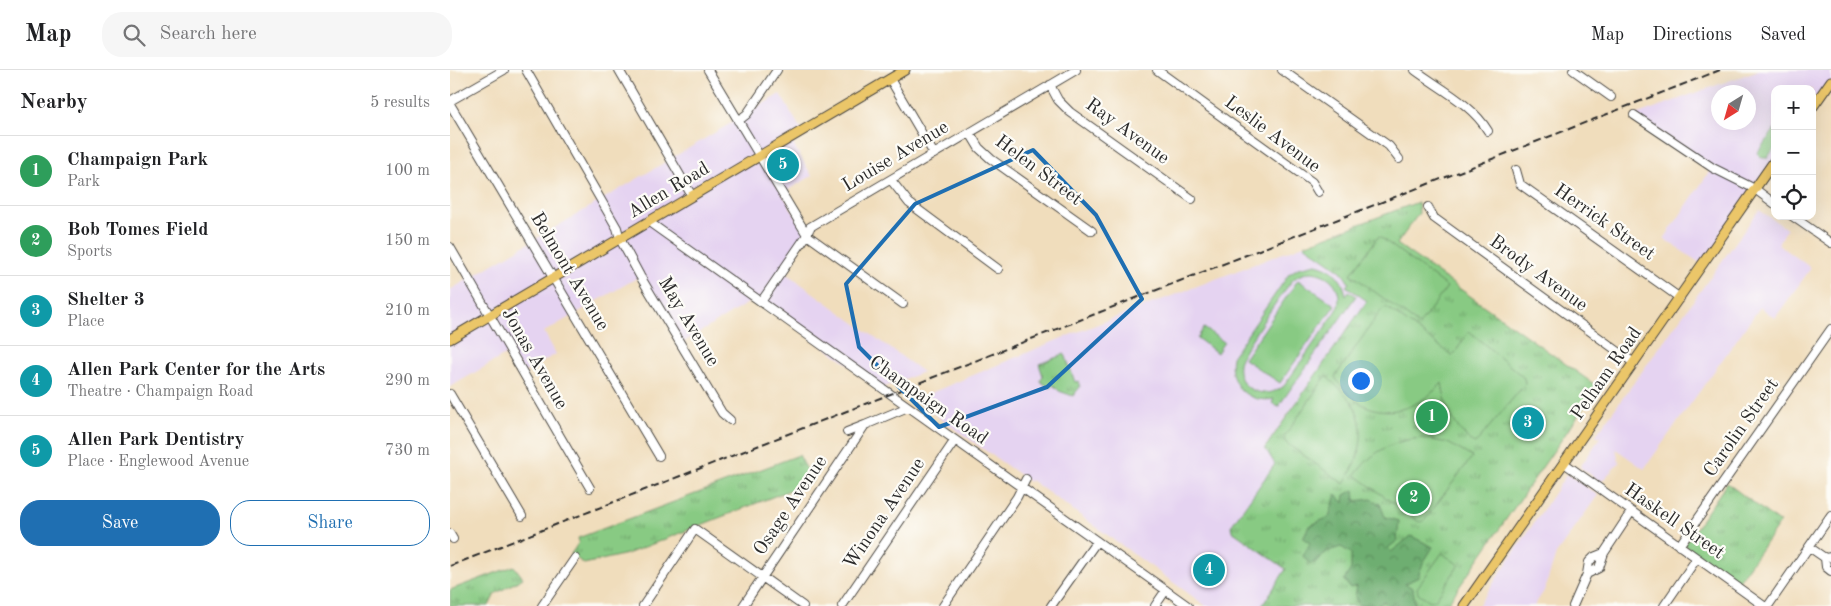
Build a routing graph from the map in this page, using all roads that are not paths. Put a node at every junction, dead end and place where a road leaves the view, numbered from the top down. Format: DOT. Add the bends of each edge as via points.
graph roads {
  1 [pos="504,70"];
  2 [pos="526,70"];
  3 [pos="619,70"];
  4 [pos="708,70"];
  5 [pos="777,70"];
  6 [pos="905,70"];
  7 [pos="1076,70"];
  8 [pos="1157,70"];
  9 [pos="1282,70"];
  10 [pos="1415,70"];
  11 [pos="1573,70"];
  12 [pos="890,79"];
  13 [pos="1831,82"];
  14 [pos="1050,85"];
  15 [pos="1611,97"];
  16 [pos="450,103"];
  17 [pos="1816,103"];
  18 [pos="1634,115"];
  19 [pos="738,120"];
  20 [pos="1488,131"];
  21 [pos="970,133"];
  22 [pos="934,154"];
  23 [pos="760,156"];
  24 [pos="1399,159"];
  25 [pos="1771,166"];
  26 [pos="1516,170"];
  27 [pos="891,180"];
  28 [pos="1755,189"];
  29 [pos="1318,192"];
  30 [pos="692,196"];
  31 [pos="1192,199"];
  32 [pos="1771,201"];
  33 [pos="1428,207"];
  34 [pos="1798,220"];
  35 [pos="649,222"];
  36 [pos="1092,231"];
  37 [pos="807,235"];
  38 [pos="620,239"];
  39 [pos="1831,243"];
  40 [pos="450,247"];
  41 [pos="998,268"];
  42 [pos="554,277"];
  43 [pos="1680,298"];
  44 [pos="761,302"];
  45 [pos="903,304"];
  46 [pos="490,315"];
  47 [pos="1831,329"];
  48 [pos="450,339"];
  49 [pos="1634,363"];
  50 [pos="450,394"];
  51 [pos="908,407"];
  52 [pos="730,420"];
  53 [pos="865,425"];
  54 [pos="847,432"];
  55 [pos="955,440"];
  56 [pos="659,456"];
  57 [pos="1564,464"];
  58 [pos="1026,479"];
  59 [pos="590,488"];
  60 [pos="1022,488"];
  61 [pos="1631,512"];
  62 [pos="1831,515"];
  63 [pos="522,516"];
  64 [pos="1097,541"];
  65 [pos="1679,546"];
  66 [pos="1809,546"];
  67 [pos="1604,554"];
  68 [pos="1828,557"];
  69 [pos="575,558"];
  70 [pos="1697,558"];
  71 [pos="1831,571"];
  72 [pos="1587,574"];
  73 [pos="762,577"];
  74 [pos="1166,590"];
  75 [pos="542,606"];
  76 [pos="643,606"];
  77 [pos="743,606"];
  78 [pos="803,606"];
  79 [pos="842,606"];
  80 [pos="943,606"];
  81 [pos="1051,606"];
  82 [pos="1155,606"];
  83 [pos="1188,606"];
  84 [pos="1464,606"];
  85 [pos="1573,606"];
  86 [pos="1664,606"];
  87 [pos="1766,606"];
  1 -- 16 [label="street"];
  2 -- 38 [label="street" via="616,226"];
  3 -- 30 [label="street"];
  4 -- 19 [label="street"];
  5 -- 19 [label="street" via="747,114"];
  6 -- 12 [label="main road, Allen Road"];
  7 -- 14 [label="street, Louise Avenue"];
  8 -- 29 [label="street, Leslie Avenue" via="1312,182"];
  9 -- 24 [label="street" via="1389,146"];
  10 -- 20 [label="street" via="1480,118"];
  11 -- 15 [label="street"];
  12 -- 22 [label="street"];
  12 -- 23 [label="main road, Allen Road"];
  13 -- 17 [label="main road"];
  14 -- 21 [label="street, Louise Avenue"];
  14 -- 31 [label="street, Ray Avenue" via="1070,112"];
  16 -- 42 [label="street, Belmont Avenue"];
  18 -- 28 [label="street" via="1716,170"];
  19 -- 23 [label="street"];
  21 -- 22 [label="street, Louise Avenue"];
  21 -- 36 [label="street, Helen Street" via="991,159"];
  22 -- 27 [label="street, Louise Avenue"];
  23 -- 30 [label="main road, Allen Road"];
  23 -- 37 [label="street"];
  25 -- 28 [label="main road, Pelham Road"];
  26 -- 43 [label="street, Herrick Street" via="1520,184"];
  27 -- 37 [label="street, Louise Avenue" via="810,227"];
  27 -- 41 [label="street" via="909,204"];
  28 -- 32 [label="street"];
  28 -- 43 [label="main road, Pelham Road"];
  30 -- 35 [label="main road, Allen Road"];
  33 -- 49 [label="street, Brody Avenue" via="1434,218"];
  34 -- 39 [label="street"];
  35 -- 38 [label="main road, Allen Road"];
  35 -- 44 [label="street, Champaign Road"];
  37 -- 44 [label="street, Louise Avenue"];
  37 -- 45 [label="street"];
  38 -- 42 [label="main road, Allen Road"];
  38 -- 52 [label="street, May Avenue" via="722,413"];
  40 -- 46 [label="street, Jonas Avenue"];
  42 -- 46 [label="main road, Allen Road"];
  42 -- 56 [label="street, Belmont Avenue"];
  43 -- 49 [label="main road, Pelham Road"];
  44 -- 51 [label="street, Champaign Road"];
  46 -- 48 [label="main road, Allen Road"];
  46 -- 59 [label="street, Jonas Avenue"];
  47 -- 65 [label="street, Carolin Street"];
  49 -- 57 [label="main road, Pelham Road"];
  50 -- 63 [label="street"];
  51 -- 53 [label="street"];
  51 -- 55 [label="street, Champaign Road"];
  53 -- 54 [label="street"];
  53 -- 73 [label="street, Osage Avenue"];
  55 -- 60 [label="street, Champaign Road"];
  55 -- 79 [label="street, Winona Avenue"];
  57 -- 61 [label="street, Haskell Street"];
  57 -- 84 [label="main road, Pelham Road"];
  58 -- 60 [label="street"];
  60 -- 64 [label="street, Champaign Road"];
  60 -- 80 [label="street"];
  61 -- 65 [label="street, Haskell Street"];
  61 -- 67 [label="street"];
  62 -- 66 [label="street"];
  64 -- 74 [label="street, Champaign Road"];
  64 -- 81 [label="street"];
  65 -- 70 [label="street, Haskell Street"];
  66 -- 68 [label="street"];
  66 -- 87 [label="street"];
  67 -- 72 [label="street" via="1600,568"];
  67 -- 72 [label="street" via="1590,560"];
  68 -- 71 [label="street" via="1826,566"];
  69 -- 75 [label="street"];
  70 -- 86 [label="street"];
  70 -- 87 [label="street, Haskell Street"];
  72 -- 85 [label="street"];
  73 -- 76 [label="street" via="695,529"];
  73 -- 77 [label="street, Osage Avenue"];
  73 -- 78 [label="street"];
  74 -- 82 [label="street"];
  74 -- 83 [label="street, Champaign Road"];
}
